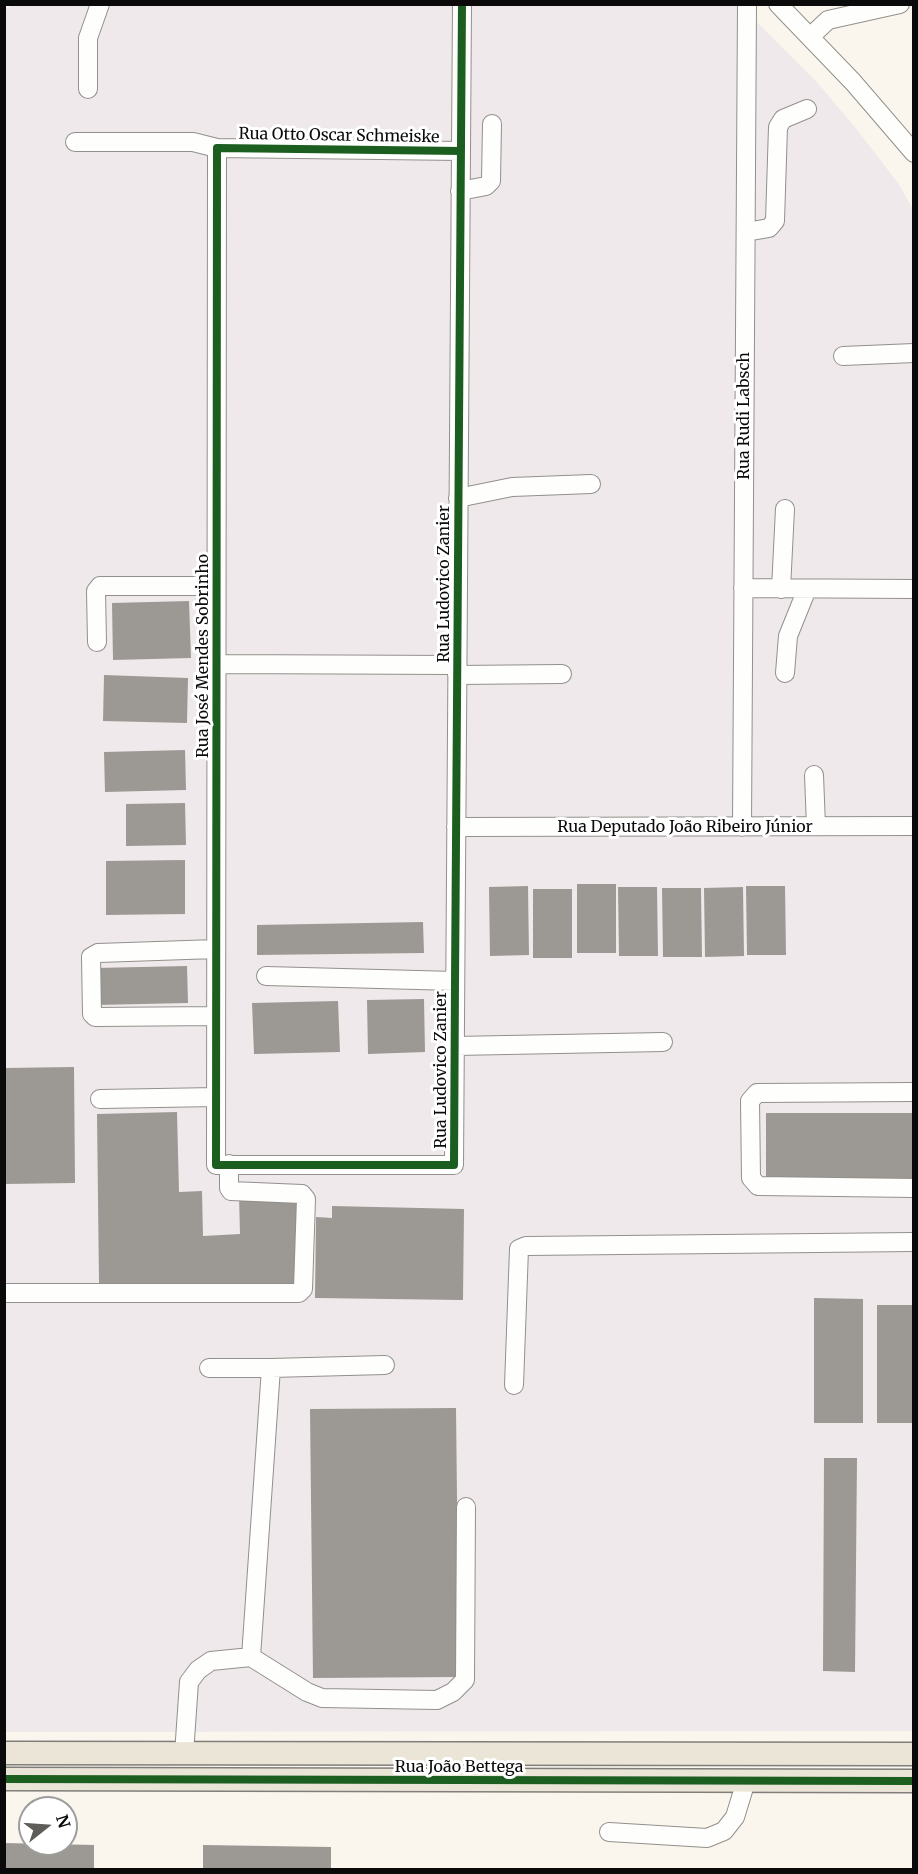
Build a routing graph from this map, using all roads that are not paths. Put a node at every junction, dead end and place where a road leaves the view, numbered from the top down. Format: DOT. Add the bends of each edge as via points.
graph roads {
  1 [pos="100,4"];
  2 [pos="462,4"];
  3 [pos="747,4"];
  4 [pos="778,4"];
  5 [pos="900,4"];
  6 [pos="909,4"];
  7 [pos="914,11"];
  8 [pos="810,37"];
  9 [pos="88,89"];
  10 [pos="807,109"];
  11 [pos="492,124"];
  12 [pos="75,142"];
  13 [pos="217,148"];
  14 [pos="461,151"];
  15 [pos="914,153"];
  16 [pos="460,191"];
  17 [pos="746,232"];
  18 [pos="914,353"];
  19 [pos="843,356"];
  20 [pos="591,484"];
  21 [pos="458,498"];
  22 [pos="785,509"];
  23 [pos="216,586"];
  24 [pos="743,588"];
  25 [pos="781,589"];
  26 [pos="807,589"];
  27 [pos="914,589"];
  28 [pos="97,642"];
  29 [pos="216,664"];
  30 [pos="457,670"];
  31 [pos="785,673"];
  32 [pos="562,674"];
  33 [pos="814,775"];
  34 [pos="816,826"];
  35 [pos="914,826"];
  36 [pos="456,827"];
  37 [pos="742,827"];
  38 [pos="216,949"];
  39 [pos="266,976"];
  40 [pos="455,981"];
  41 [pos="216,1016"];
  42 [pos="663,1042"];
  43 [pos="455,1046"];
  44 [pos="914,1092"];
  45 [pos="216,1097"];
  46 [pos="100,1099"];
  47 [pos="222,1165"];
  48 [pos="914,1188"];
  49 [pos="914,1242"];
  50 [pos="4,1293"];
  51 [pos="385,1365"];
  52 [pos="208,1368"];
  53 [pos="272,1368"];
  54 [pos="514,1385"];
  55 [pos="466,1507"];
  56 [pos="251,1657"];
  57 [pos="4,1754"];
  58 [pos="184,1754"];
  59 [pos="488,1754"];
  60 [pos="520,1754"];
  61 [pos="914,1754"];
  62 [pos="4,1779"];
  63 [pos="488,1780"];
  64 [pos="521,1780"];
  65 [pos="746,1781"];
  66 [pos="914,1781"];
  67 [pos="609,1832"];
  1 -- 9 [label="street" via="88,38"];
  2 -- 14 [label="street, Rua Ludovico Zanier"];
  3 -- 17 [label="street, Rua Rudi Labsch"];
  4 -- 8 [label="street"];
  5 -- 8 [label="street" via="828,20"];
  6 -- 7 [label="street"];
  8 -- 15 [label="street"];
  10 -- 17 [label="street" via="783,119 778,127 775,221 769,228"];
  11 -- 16 [label="street" via="491,180 486,186"];
  12 -- 13 [label="street, Rua Otto Oscar Schmeiske" via="193,142"];
  13 -- 14 [label="street, Rua Otto Oscar Schmeiske"];
  13 -- 23 [label="street, Rua José Mendes Sobrinho"];
  14 -- 16 [label="street, Rua Ludovico Zanier"];
  16 -- 21 [label="street, Rua Ludovico Zanier"];
  17 -- 24 [label="street, Rua Rudi Labsch"];
  18 -- 19 [label="street"];
  20 -- 21 [label="street" via="512,487"];
  21 -- 30 [label="street, Rua Ludovico Zanier"];
  22 -- 25 [label="street"];
  23 -- 28 [label="street" via="100,586 96,591"];
  23 -- 29 [label="street, Rua José Mendes Sobrinho"];
  24 -- 25 [label="street"];
  24 -- 37 [label="street, Rua Rudi Labsch"];
  25 -- 26 [label="street"];
  26 -- 27 [label="street"];
  26 -- 31 [label="street" via="788,636"];
  29 -- 30 [label="street"];
  29 -- 38 [label="street, Rua José Mendes Sobrinho"];
  30 -- 32 [label="street"];
  30 -- 36 [label="street, Rua Ludovico Zanier"];
  33 -- 34 [label="street"];
  34 -- 35 [label="street, Rua Deputado João Ribeiro Júnior"];
  34 -- 37 [label="street, Rua Deputado João Ribeiro Júnior"];
  36 -- 37 [label="street, Rua Deputado João Ribeiro Júnior"];
  36 -- 40 [label="street, Rua Ludovico Zanier"];
  38 -- 41 [label="street, Rua José Mendes Sobrinho"];
  38 -- 41 [label="street" via="98,953 91,957 95,1017"];
  39 -- 40 [label="street"];
  40 -- 43 [label="street, Rua Ludovico Zanier"];
  41 -- 45 [label="street, Rua José Mendes Sobrinho"];
  42 -- 43 [label="street"];
  43 -- 47 [label="street, Rua Ludovico Zanier" via="454,1164"];
  44 -- 48 [label="street" via="757,1093 750,1101 751,1178 758,1186"];
  45 -- 46 [label="street"];
  45 -- 47 [label="street, Rua José Mendes Sobrinho"];
  47 -- 50 [label="street, Rua José Mendes Sobrinho" via="231,1191 302,1194 306,1198 303,1289 298,1293"];
  49 -- 54 [label="street" via="526,1245 519,1250"];
  51 -- 53 [label="street"];
  52 -- 53 [label="street"];
  53 -- 56 [label="street"];
  55 -- 56 [label="street" via="465,1680 453,1692 437,1700 322,1698"];
  56 -- 58 [label="street" via="211,1661 189,1682"];
  57 -- 58 [label="main road, Rua João Bettega"];
  58 -- 59 [label="main road, Rua João Bettega"];
  59 -- 60 [label="main road, Rua João Bettega"];
  59 -- 63 [label="main road"];
  60 -- 61 [label="main road, Rua João Bettega"];
  60 -- 64 [label="main road"];
  62 -- 63 [label="main road, Rua João Bettega"];
  63 -- 64 [label="main road, Rua João Bettega"];
  64 -- 65 [label="main road, Rua João Bettega"];
  65 -- 66 [label="main road, Rua João Bettega"];
  65 -- 67 [label="street" via="735,1817 724,1831 707,1838"];
}
